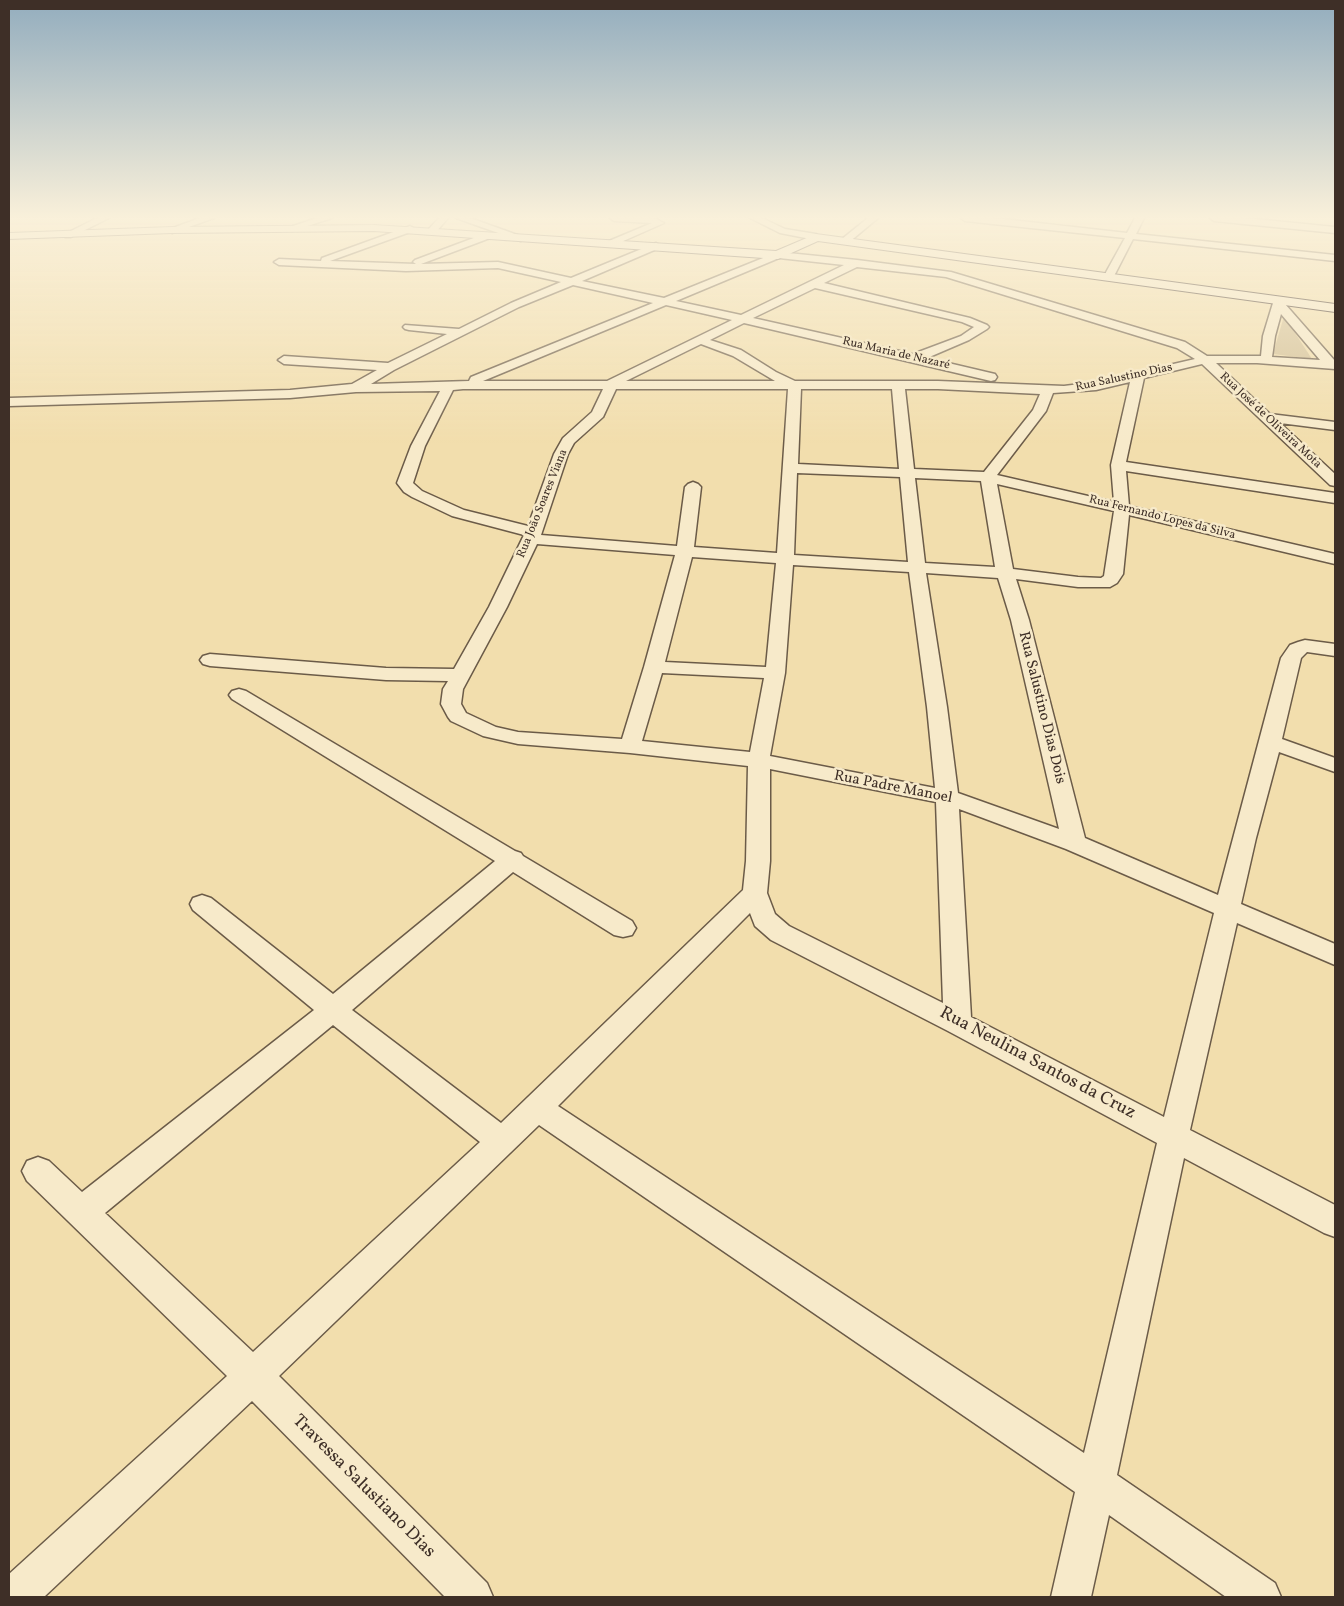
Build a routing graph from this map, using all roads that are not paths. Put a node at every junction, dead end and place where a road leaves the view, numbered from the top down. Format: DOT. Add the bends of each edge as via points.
graph roads {
  1 [pos="542,293"];
  2 [pos="620,293"];
  3 [pos="683,293"];
  4 [pos="795,293"];
  5 [pos="851,293"];
  6 [pos="1009,293"];
  7 [pos="1220,293"];
  8 [pos="660,302"];
  9 [pos="1279,302"];
  10 [pos="1335,308"];
  11 [pos="743,319"];
  12 [pos="409,327"];
  13 [pos="459,332"];
  14 [pos="700,340"];
  15 [pos="1181,345"];
  16 [pos="915,358"];
  17 [pos="284,360"];
  18 [pos="1205,360"];
  19 [pos="1262,360"];
  20 [pos="1333,364"];
  21 [pos="390,367"];
  22 [pos="1138,376"];
  23 [pos="612,383"];
  24 [pos="463,385"];
  25 [pos="898,385"];
  26 [pos="795,386"];
  27 [pos="448,387"];
  28 [pos="356,388"];
  29 [pos="1043,390"];
  30 [pos="9,402"];
  31 [pos="1264,417"];
  32 [pos="1335,426"];
  33 [pos="1118,465"];
  34 [pos="790,468"];
  35 [pos="907,473"];
  36 [pos="988,477"];
  37 [pos="1335,482"];
  38 [pos="693,487"];
  39 [pos="1335,498"];
  40 [pos="1122,510"];
  41 [pos="533,535"];
  42 [pos="685,550"];
  43 [pos="785,559"];
  44 [pos="1335,559"];
  45 [pos="917,567"];
  46 [pos="1005,573"];
  47 [pos="1335,650"];
  48 [pos="210,660"];
  49 [pos="654,667"];
  50 [pos="775,673"];
  51 [pos="456,682"];
  52 [pos="239,695"];
  53 [pos="1271,742"];
  54 [pos="630,746"];
  55 [pos="759,760"];
  56 [pos="1335,765"];
  57 [pos="947,797"];
  58 [pos="1074,843"];
  59 [pos="512,859"];
  60 [pos="755,893"];
  61 [pos="202,904"];
  62 [pos="1228,908"];
  63 [pos="623,928"];
  64 [pos="1335,955"];
  65 [pos="334,1010"];
  66 [pos="958,1022"];
  67 [pos="537,1108"];
  68 [pos="1174,1136"];
  69 [pos="502,1141"];
  70 [pos="38,1171"];
  71 [pos="82,1212"];
  72 [pos="1335,1222"];
  73 [pos="252,1376"];
  74 [pos="1096,1483"];
  75 [pos="14,1597"];
  76 [pos="473,1597"];
  77 [pos="1071,1597"];
  78 [pos="1261,1597"];
  1 -- 13 [label="street"];
  2 -- 8 [label="street, Rua Maria de Nazaré"];
  3 -- 8 [label="street"];
  4 -- 11 [label="street"];
  5 -- 16 [label="street" via="966,320 983,327 965,338"];
  6 -- 15 [label="street"];
  7 -- 9 [label="main road"];
  8 -- 11 [label="street, Rua Maria de Nazaré"];
  8 -- 24 [label="street"];
  9 -- 10 [label="main road"];
  9 -- 19 [label="street"];
  9 -- 20 [label="street"];
  11 -- 14 [label="street"];
  11 -- 16 [label="street, Rua Maria de Nazaré"];
  12 -- 13 [label="street"];
  13 -- 21 [label="street"];
  14 -- 23 [label="street"];
  14 -- 26 [label="street" via="737,353"];
  15 -- 18 [label="street, Rua José de Oliveira Mota"];
  15 -- 19 [label="street"];
  16 -- 29 [label="street, Rua Maria de Nazaré"];
  17 -- 21 [label="street"];
  18 -- 19 [label="street, Rua Salustino Dias"];
  18 -- 22 [label="street, Rua Salustino Dias"];
  18 -- 31 [label="street, Rua José de Oliveira Mota"];
  19 -- 20 [label="street"];
  21 -- 28 [label="street"];
  22 -- 29 [label="street, Rua Salustino Dias" via="1078,389"];
  22 -- 33 [label="street"];
  23 -- 24 [label="street"];
  23 -- 26 [label="street"];
  23 -- 41 [label="street, Rua João Soares Viana" via="598,414 568,441 561,454"];
  24 -- 27 [label="street"];
  25 -- 26 [label="street"];
  25 -- 29 [label="street"];
  25 -- 35 [label="street"];
  26 -- 34 [label="street"];
  27 -- 28 [label="street"];
  27 -- 41 [label="street" via="418,446 405,483 423,498 458,513"];
  28 -- 30 [label="street" via="290,394"];
  29 -- 36 [label="street" via="1046,393 1039,412"];
  31 -- 32 [label="street"];
  31 -- 37 [label="street, Rua José de Oliveira Mota"];
  33 -- 39 [label="street"];
  33 -- 40 [label="street"];
  34 -- 35 [label="street, Rua Fernando Lopes da Silva"];
  34 -- 43 [label="street"];
  35 -- 36 [label="street, Rua Fernando Lopes da Silva"];
  35 -- 45 [label="street"];
  36 -- 40 [label="street, Rua Fernando Lopes da Silva"];
  36 -- 46 [label="street, Rua Salustino Dias Dois"];
  38 -- 42 [label="street"];
  40 -- 44 [label="street, Rua Fernando Lopes da Silva"];
  40 -- 46 [label="street" via="1114,574 1104,583"];
  41 -- 42 [label="street"];
  41 -- 51 [label="street, Rua João Soares Viana"];
  42 -- 43 [label="street"];
  42 -- 49 [label="street"];
  43 -- 45 [label="street"];
  43 -- 50 [label="street"];
  45 -- 46 [label="street"];
  45 -- 57 [label="street"];
  46 -- 58 [label="street, Rua Salustino Dias Dois" via="1020,620"];
  47 -- 53 [label="street" via="1305,646 1297,649 1291,658"];
  48 -- 51 [label="street"];
  49 -- 50 [label="street"];
  49 -- 54 [label="street"];
  50 -- 55 [label="street"];
  51 -- 54 [label="street, Rua Padre Manoel" via="451,704 458,717 490,732 518,738"];
  52 -- 59 [label="street"];
  53 -- 56 [label="street"];
  53 -- 62 [label="street"];
  54 -- 55 [label="street, Rua Padre Manoel"];
  55 -- 57 [label="street, Rua Padre Manoel"];
  55 -- 60 [label="street"];
  57 -- 58 [label="street, Rua Padre Manoel"];
  57 -- 66 [label="street"];
  58 -- 62 [label="street, Rua Padre Manoel"];
  59 -- 63 [label="street"];
  59 -- 65 [label="street"];
  60 -- 66 [label="street, Rua Neulina Santos da Cruz" via="764,919 780,932"];
  60 -- 67 [label="street"];
  61 -- 65 [label="street"];
  62 -- 64 [label="street, Rua Padre Manoel"];
  62 -- 68 [label="street"];
  65 -- 69 [label="street"];
  65 -- 71 [label="street"];
  66 -- 68 [label="street, Rua Neulina Santos da Cruz"];
  67 -- 69 [label="street"];
  67 -- 74 [label="street"];
  68 -- 72 [label="street, Rua Neulina Santos da Cruz"];
  68 -- 74 [label="street"];
  69 -- 73 [label="street"];
  70 -- 71 [label="street, Travessa Salustiano Dias"];
  71 -- 73 [label="street, Travessa Salustiano Dias"];
  73 -- 75 [label="street"];
  73 -- 76 [label="street, Travessa Salustiano Dias"];
  74 -- 77 [label="street"];
  74 -- 78 [label="street"];
}
